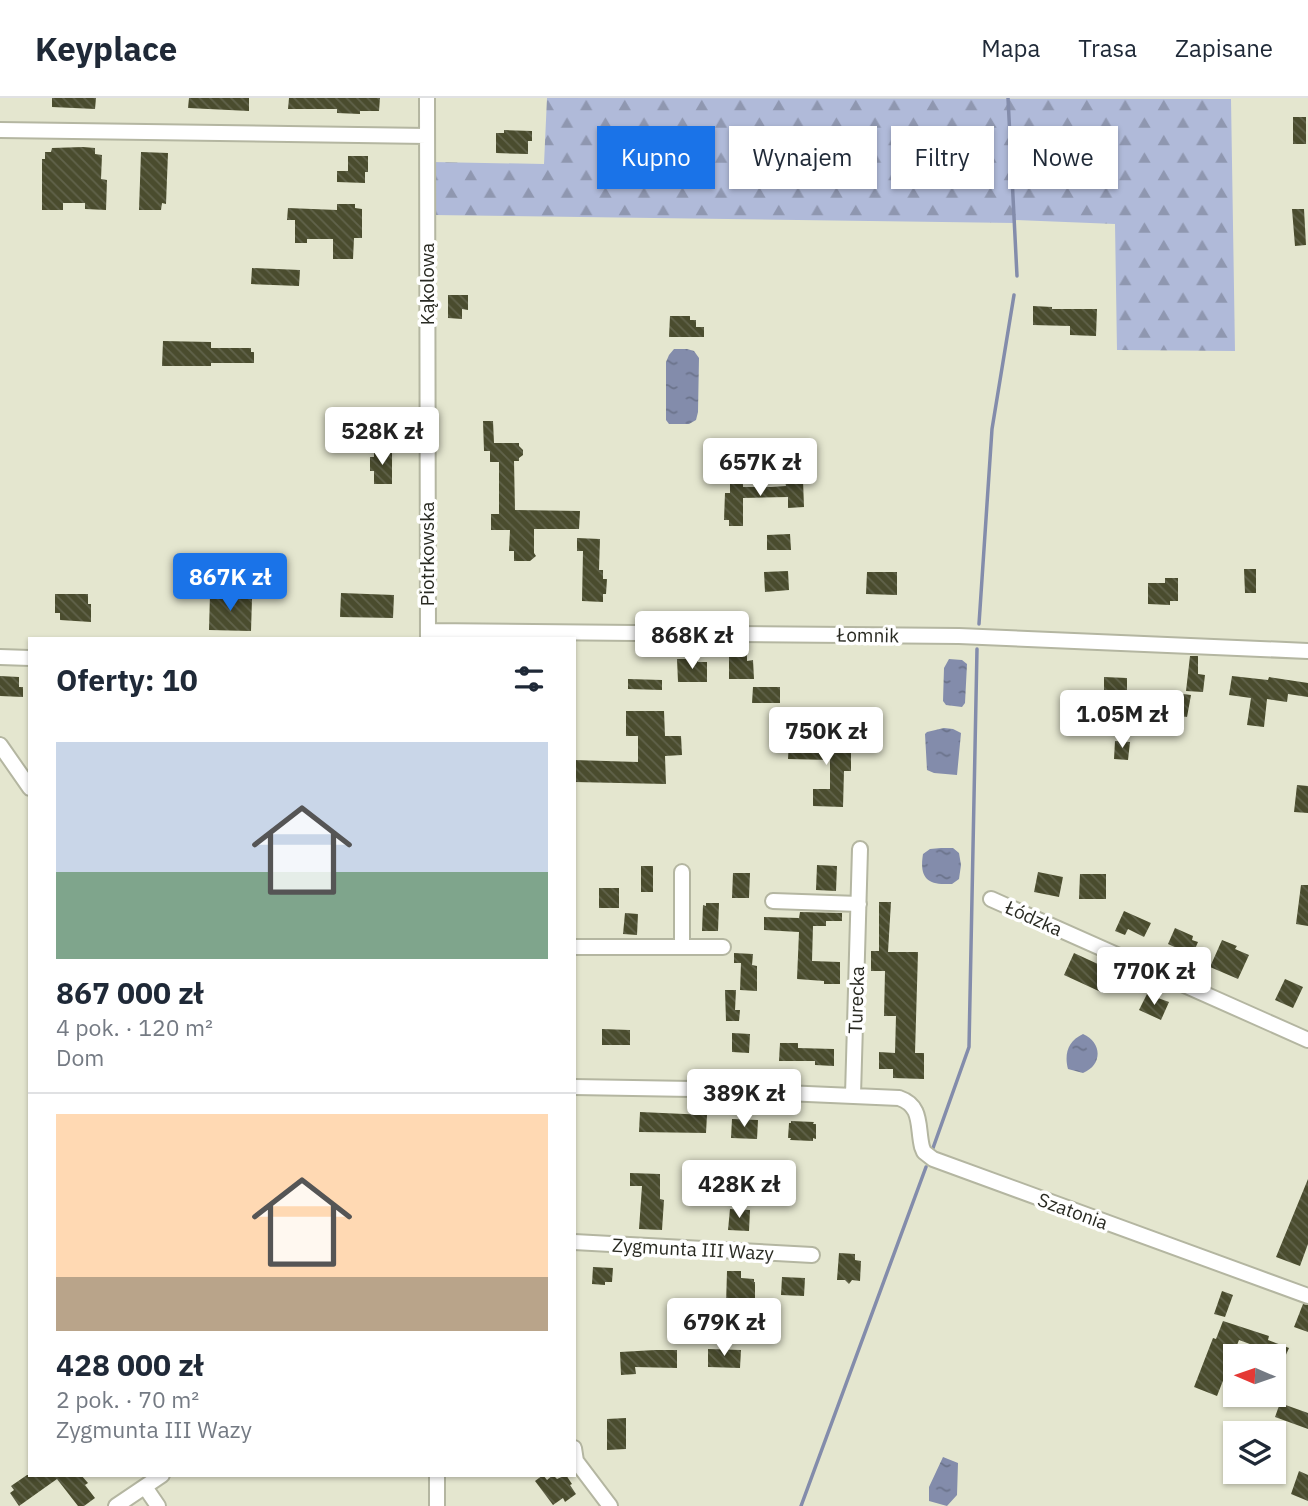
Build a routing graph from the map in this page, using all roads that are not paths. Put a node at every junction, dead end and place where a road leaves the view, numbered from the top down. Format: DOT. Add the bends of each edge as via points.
graph roads {
  1 [pos="427,98"];
  2 [pos="0,130"];
  3 [pos="427,136"];
  4 [pos="427,470"];
  5 [pos="428,635"];
  6 [pos="1308,651"];
  7 [pos="0,657"];
  8 [pos="28,657"];
  9 [pos="0,745"];
  10 [pos="28,785"];
  11 [pos="860,849"];
  12 [pos="682,872"];
  13 [pos="990,898"];
  14 [pos="773,901"];
  15 [pos="859,904"];
  16 [pos="576,947"];
  17 [pos="682,947"];
  18 [pos="723,947"];
  19 [pos="1308,1040"];
  20 [pos="576,1087"];
  21 [pos="853,1095"];
  22 [pos="576,1242"];
  23 [pos="812,1255"];
  24 [pos="1308,1296"];
  25 [pos="576,1461"];
  26 [pos="159,1477"];
  27 [pos="437,1477"];
  28 [pos="145,1486"];
  29 [pos="116,1506"];
  30 [pos="158,1506"];
  31 [pos="437,1506"];
  32 [pos="610,1506"];
  1 -- 3 [label="street, Kąkolowa"];
  2 -- 3 [label="street"];
  3 -- 4 [label="street, Kąkolowa"];
  4 -- 5 [label="street, Piotrkowska"];
  5 -- 6 [label="street, Łomnik" via="959,636"];
  7 -- 8 [label="street"];
  9 -- 10 [label="street"];
  11 -- 15 [label="street, Turecka"];
  12 -- 17 [label="street"];
  13 -- 19 [label="street, Łódzka"];
  14 -- 15 [label="street"];
  15 -- 21 [label="street, Turecka"];
  16 -- 17 [label="street"];
  17 -- 18 [label="street"];
  20 -- 21 [label="street"];
  21 -- 24 [label="street, Szatonia" via="908,1101 914,1107 924,1152 933,1159"];
  22 -- 23 [label="street, Zygmunta III Wazy"];
  25 -- 32 [label="street"];
  26 -- 28 [label="street"];
  27 -- 31 [label="street"];
  28 -- 29 [label="street"];
  28 -- 30 [label="street"];
}
